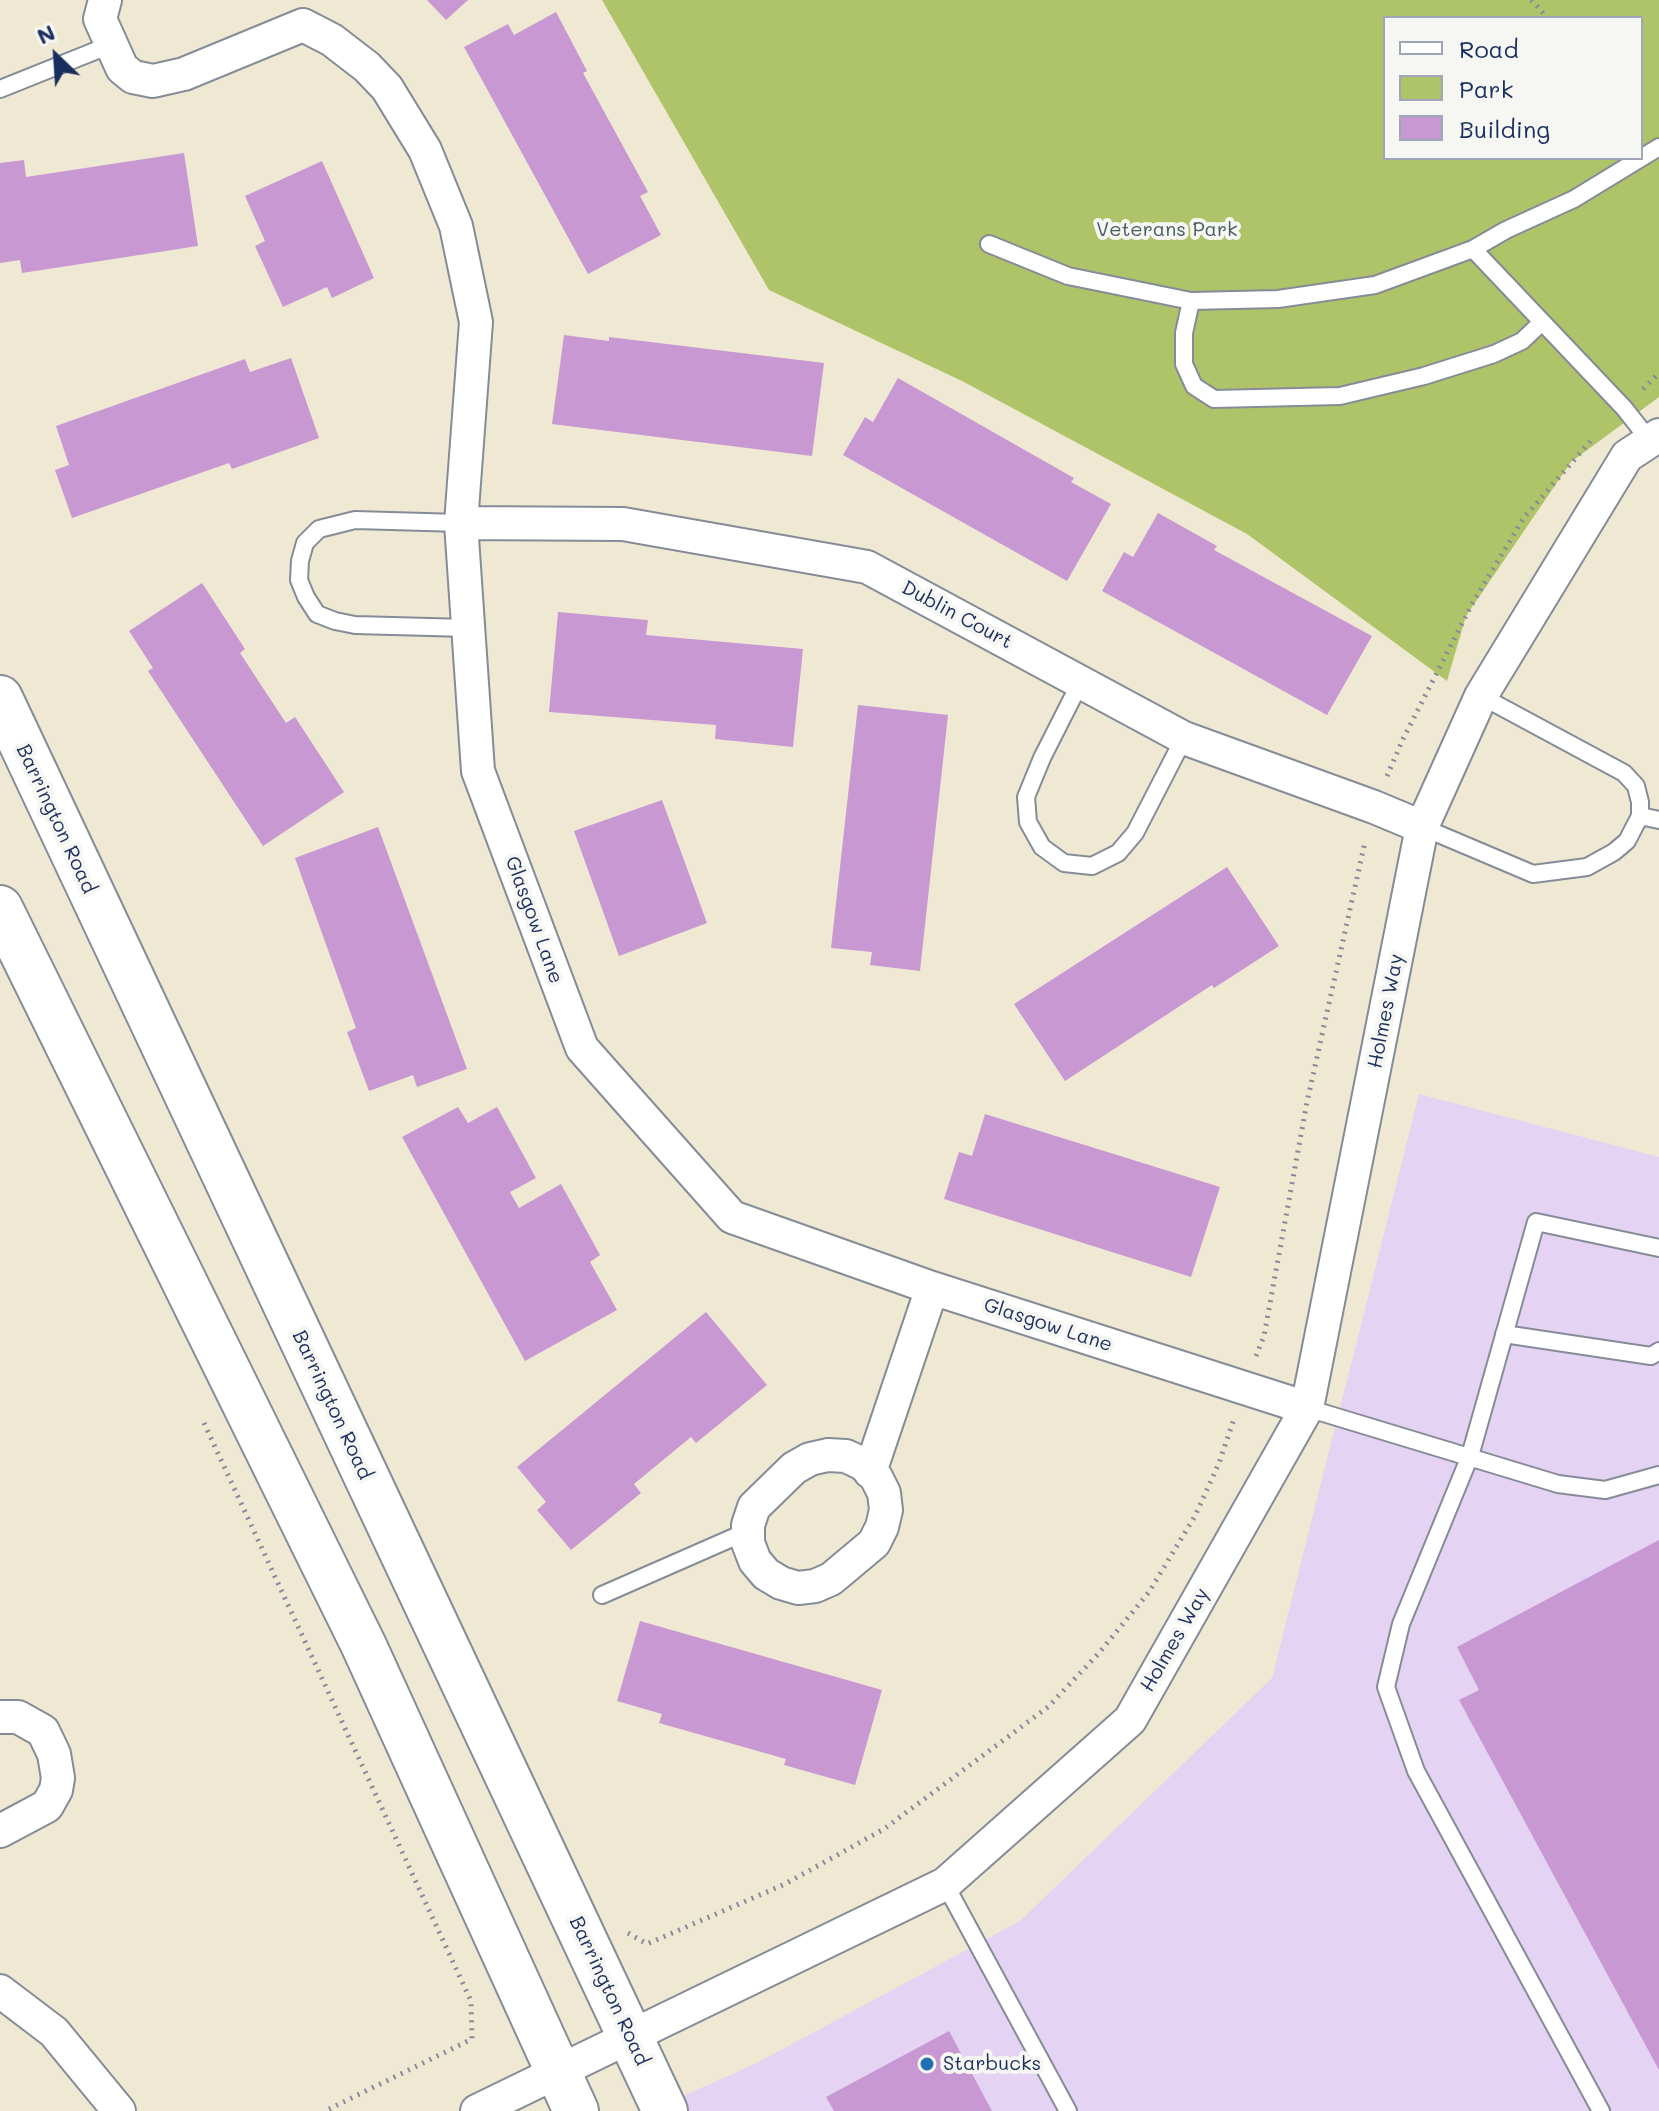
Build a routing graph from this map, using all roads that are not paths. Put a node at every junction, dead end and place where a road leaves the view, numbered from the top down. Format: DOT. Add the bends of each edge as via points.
graph roads {
  1 [pos="105,0"];
  2 [pos="297,12"];
  3 [pos="110,45"];
  4 [pos="0,89"];
  5 [pos="1638,160"];
  6 [pos="989,244"];
  7 [pos="1473,249"];
  8 [pos="1191,301"];
  9 [pos="1542,322"];
  10 [pos="1655,438"];
  11 [pos="461,523"];
  12 [pos="467,628"];
  13 [pos="1081,681"];
  14 [pos="1481,696"];
  15 [pos="0,698"];
  16 [pos="1184,738"];
  17 [pos="1640,816"];
  18 [pos="1659,820"];
  19 [pos="1422,827"];
  20 [pos="0,908"];
  21 [pos="1659,1248"];
  22 [pos="932,1288"];
  23 [pos="1504,1334"];
  24 [pos="1659,1351"];
  25 [pos="1307,1408"];
  26 [pos="1470,1456"];
  27 [pos="870,1472"];
  28 [pos="1659,1475"];
  29 [pos="748,1531"];
  30 [pos="602,1595"];
  31 [pos="0,1717"];
  32 [pos="0,1831"];
  33 [pos="945,1884"];
  34 [pos="0,1991"];
  35 [pos="630,2037"];
  36 [pos="558,2072"];
  37 [pos="119,2111"];
  38 [pos="477,2111"];
  39 [pos="576,2111"];
  40 [pos="665,2111"];
  41 [pos="1068,2111"];
  42 [pos="1601,2111"];
  1 -- 3 [label="street" via="100,19"];
  2 -- 3 [label="street" via="184,74 153,81 133,77 122,68"];
  2 -- 11 [label="street, Glasgow Lane" via="387,88 425,150 456,226 476,322"];
  3 -- 4 [label="lane"];
  5 -- 7 [label="lane" via="1574,199"];
  6 -- 8 [label="lane" via="1068,276"];
  7 -- 8 [label="lane" via="1375,285 1278,299"];
  7 -- 9 [label="lane"];
  8 -- 9 [label="lane" via="1184,364 1194,386 1214,399 1340,396 1494,354 1522,341"];
  9 -- 10 [label="lane"];
  10 -- 14 [label="street, Holmes Way" via="1627,456"];
  11 -- 12 [label="street, Glasgow Lane"];
  11 -- 12 [label="lane" via="336,523 319,529 305,543 299,580 317,614 335,621"];
  11 -- 13 [label="street, Dublin Court" via="623,524 867,567"];
  12 -- 22 [label="street, Glasgow Lane" via="478,771 582,1048 732,1217"];
  13 -- 16 [label="street, Dublin Court"];
  13 -- 16 [label="lane" via="1026,797 1028,822 1042,847 1064,863 1092,866 1118,853 1135,833"];
  14 -- 17 [label="lane" via="1624,773 1636,786"];
  14 -- 19 [label="street, Holmes Way"];
  15 -- 35 [label="main road, Barrington Road"];
  16 -- 19 [label="street, Dublin Court"];
  17 -- 18 [label="lane"];
  17 -- 19 [label="lane" via="1627,841 1601,860 1567,872 1533,874"];
  19 -- 25 [label="street, Holmes Way"];
  20 -- 36 [label="main road" via="364,1646"];
  21 -- 23 [label="lane" via="1536,1222"];
  22 -- 25 [label="street, Glasgow Lane"];
  22 -- 27 [label="street"];
  23 -- 24 [label="lane" via="1651,1356"];
  23 -- 26 [label="lane"];
  25 -- 26 [label="lane"];
  25 -- 33 [label="street, Holmes Way" via="1130,1720"];
  26 -- 28 [label="lane" via="1558,1484 1605,1490"];
  26 -- 42 [label="lane" via="1401,1624 1386,1687 1416,1771"];
  27 -- 29 [label="street" via="846,1456 810,1459 754,1507"];
  27 -- 29 [label="street" via="884,1493 882,1527 874,1543 831,1579 798,1588 781,1583 755,1561"];
  29 -- 30 [label="lane"];
  31 -- 32 [label="street" via="18,1717 43,1731 58,1778 47,1806"];
  33 -- 35 [label="street, Holmes Way"];
  33 -- 41 [label="lane"];
  34 -- 37 [label="street" via="54,2032"];
  35 -- 36 [label="street, Holmes Way"];
  35 -- 40 [label="main road, Barrington Road"];
  36 -- 38 [label="street, Holmes Way"];
  36 -- 39 [label="main road"];
}
